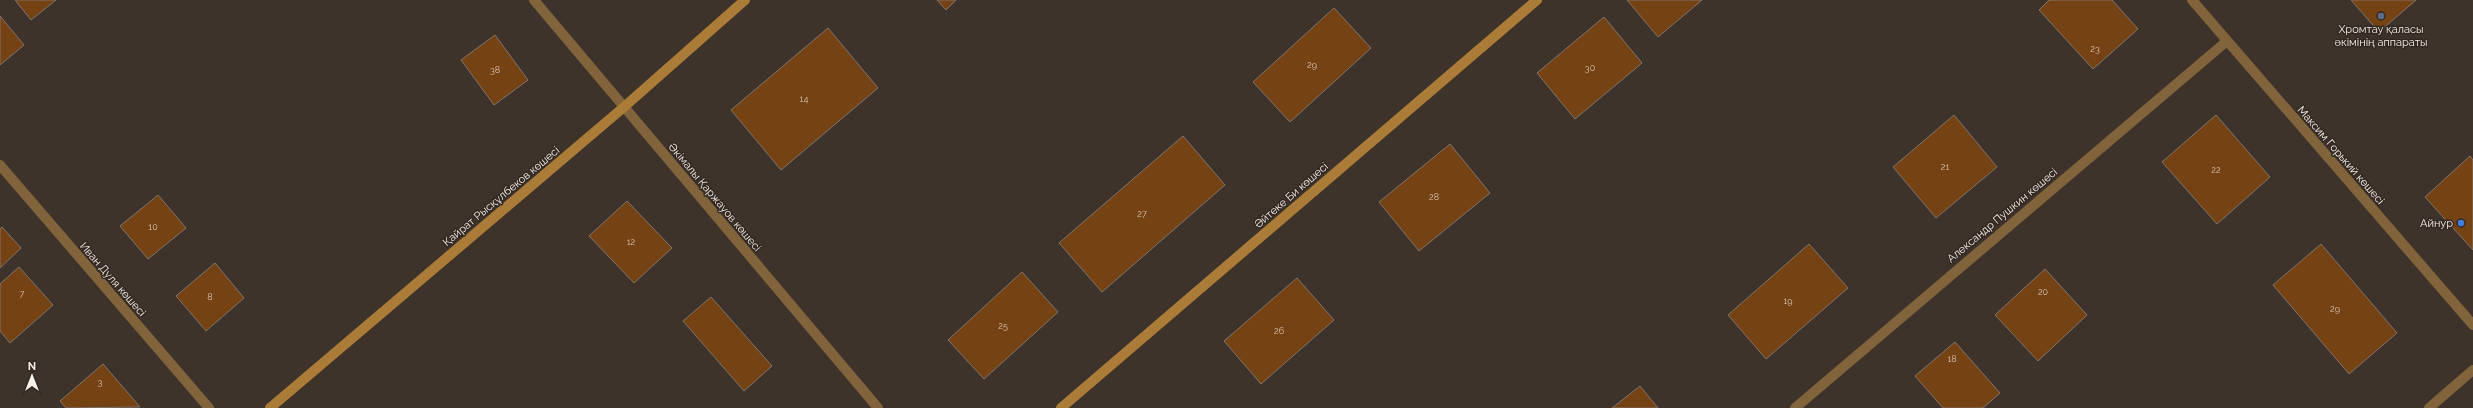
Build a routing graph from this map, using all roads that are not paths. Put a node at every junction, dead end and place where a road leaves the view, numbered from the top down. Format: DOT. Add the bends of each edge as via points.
graph roads {
  1 [pos="534,0"];
  2 [pos="745,0"];
  3 [pos="1536,0"];
  4 [pos="2192,0"];
  5 [pos="2227,41"];
  6 [pos="624,107"];
  7 [pos="0,166"];
  8 [pos="2473,324"];
  9 [pos="2473,370"];
  10 [pos="209,408"];
  11 [pos="270,408"];
  12 [pos="878,408"];
  13 [pos="1061,408"];
  14 [pos="1795,408"];
  15 [pos="2429,408"];
  1 -- 6 [label="street, Әкімалы Қаржауов көшесі"];
  2 -- 6 [label="street, Қайрат Рысқұлбеков көшесі"];
  3 -- 13 [label="street, Әйтеке Би көшесі"];
  4 -- 5 [label="street, Максим Горький көшесі"];
  5 -- 8 [label="street, Максим Горький көшесі"];
  5 -- 14 [label="street, Александр Пушкин көшесі"];
  6 -- 11 [label="street, Қайрат Рысқұлбеков көшесі"];
  6 -- 12 [label="street, Әкімалы Қаржауов көшесі"];
  7 -- 10 [label="street, Иван Дуля көшесі"];
  9 -- 15 [label="street"];
}
